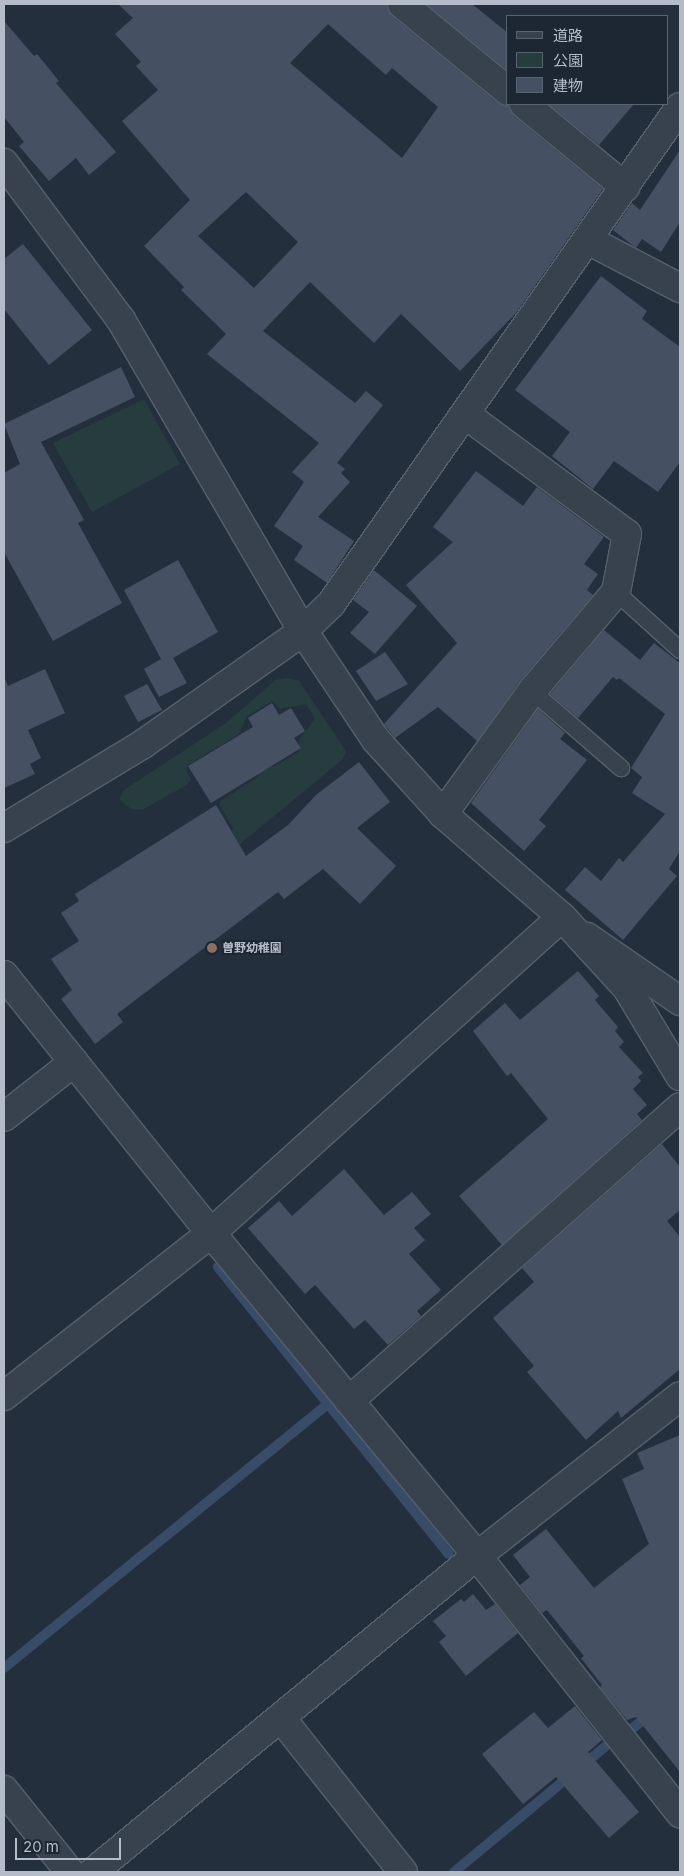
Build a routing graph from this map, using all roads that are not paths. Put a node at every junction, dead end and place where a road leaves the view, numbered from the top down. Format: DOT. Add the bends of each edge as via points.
graph roads {
  1 [pos="402,4"];
  2 [pos="507,90"];
  3 [pos="525,105"];
  4 [pos="680,107"];
  5 [pos="4,163"];
  6 [pos="625,187"];
  7 [pos="588,240"];
  8 [pos="680,288"];
  9 [pos="466,416"];
  10 [pos="616,592"];
  11 [pos="303,631"];
  12 [pos="680,650"];
  13 [pos="532,691"];
  14 [pos="621,768"];
  15 [pos="443,814"];
  16 [pos="4,827"];
  17 [pos="565,920"];
  18 [pos="4,974"];
  19 [pos="680,1001"];
  20 [pos="74,1062"];
  21 [pos="680,1073"];
  22 [pos="680,1107"];
  23 [pos="4,1117"];
  24 [pos="211,1233"];
  25 [pos="4,1396"];
  26 [pos="680,1396"];
  27 [pos="349,1401"];
  28 [pos="478,1556"];
  29 [pos="281,1718"];
  30 [pos="4,1790"];
  31 [pos="680,1813"];
  32 [pos="70,1872"];
  33 [pos="92,1872"];
  34 [pos="403,1872"];
  1 -- 2 [label="street"];
  3 -- 6 [label="street"];
  4 -- 6 [label="street"];
  5 -- 11 [label="street" via="121,320"];
  6 -- 7 [label="street"];
  7 -- 8 [label="street"];
  7 -- 9 [label="street"];
  9 -- 10 [label="street" via="628,534"];
  9 -- 11 [label="street" via="331,604"];
  10 -- 12 [label="lane"];
  10 -- 13 [label="street"];
  11 -- 15 [label="street" via="376,740"];
  11 -- 16 [label="street" via="143,744"];
  13 -- 14 [label="lane"];
  13 -- 15 [label="street"];
  15 -- 17 [label="street"];
  17 -- 19 [label="street"];
  17 -- 21 [label="street" via="627,988"];
  17 -- 24 [label="street"];
  18 -- 20 [label="street"];
  20 -- 23 [label="street"];
  20 -- 24 [label="street"];
  22 -- 27 [label="street"];
  24 -- 25 [label="street"];
  24 -- 27 [label="street"];
  26 -- 28 [label="street"];
  27 -- 28 [label="street"];
  28 -- 29 [label="street"];
  28 -- 31 [label="street"];
  29 -- 33 [label="street"];
  29 -- 34 [label="street"];
  30 -- 32 [label="street"];
}
